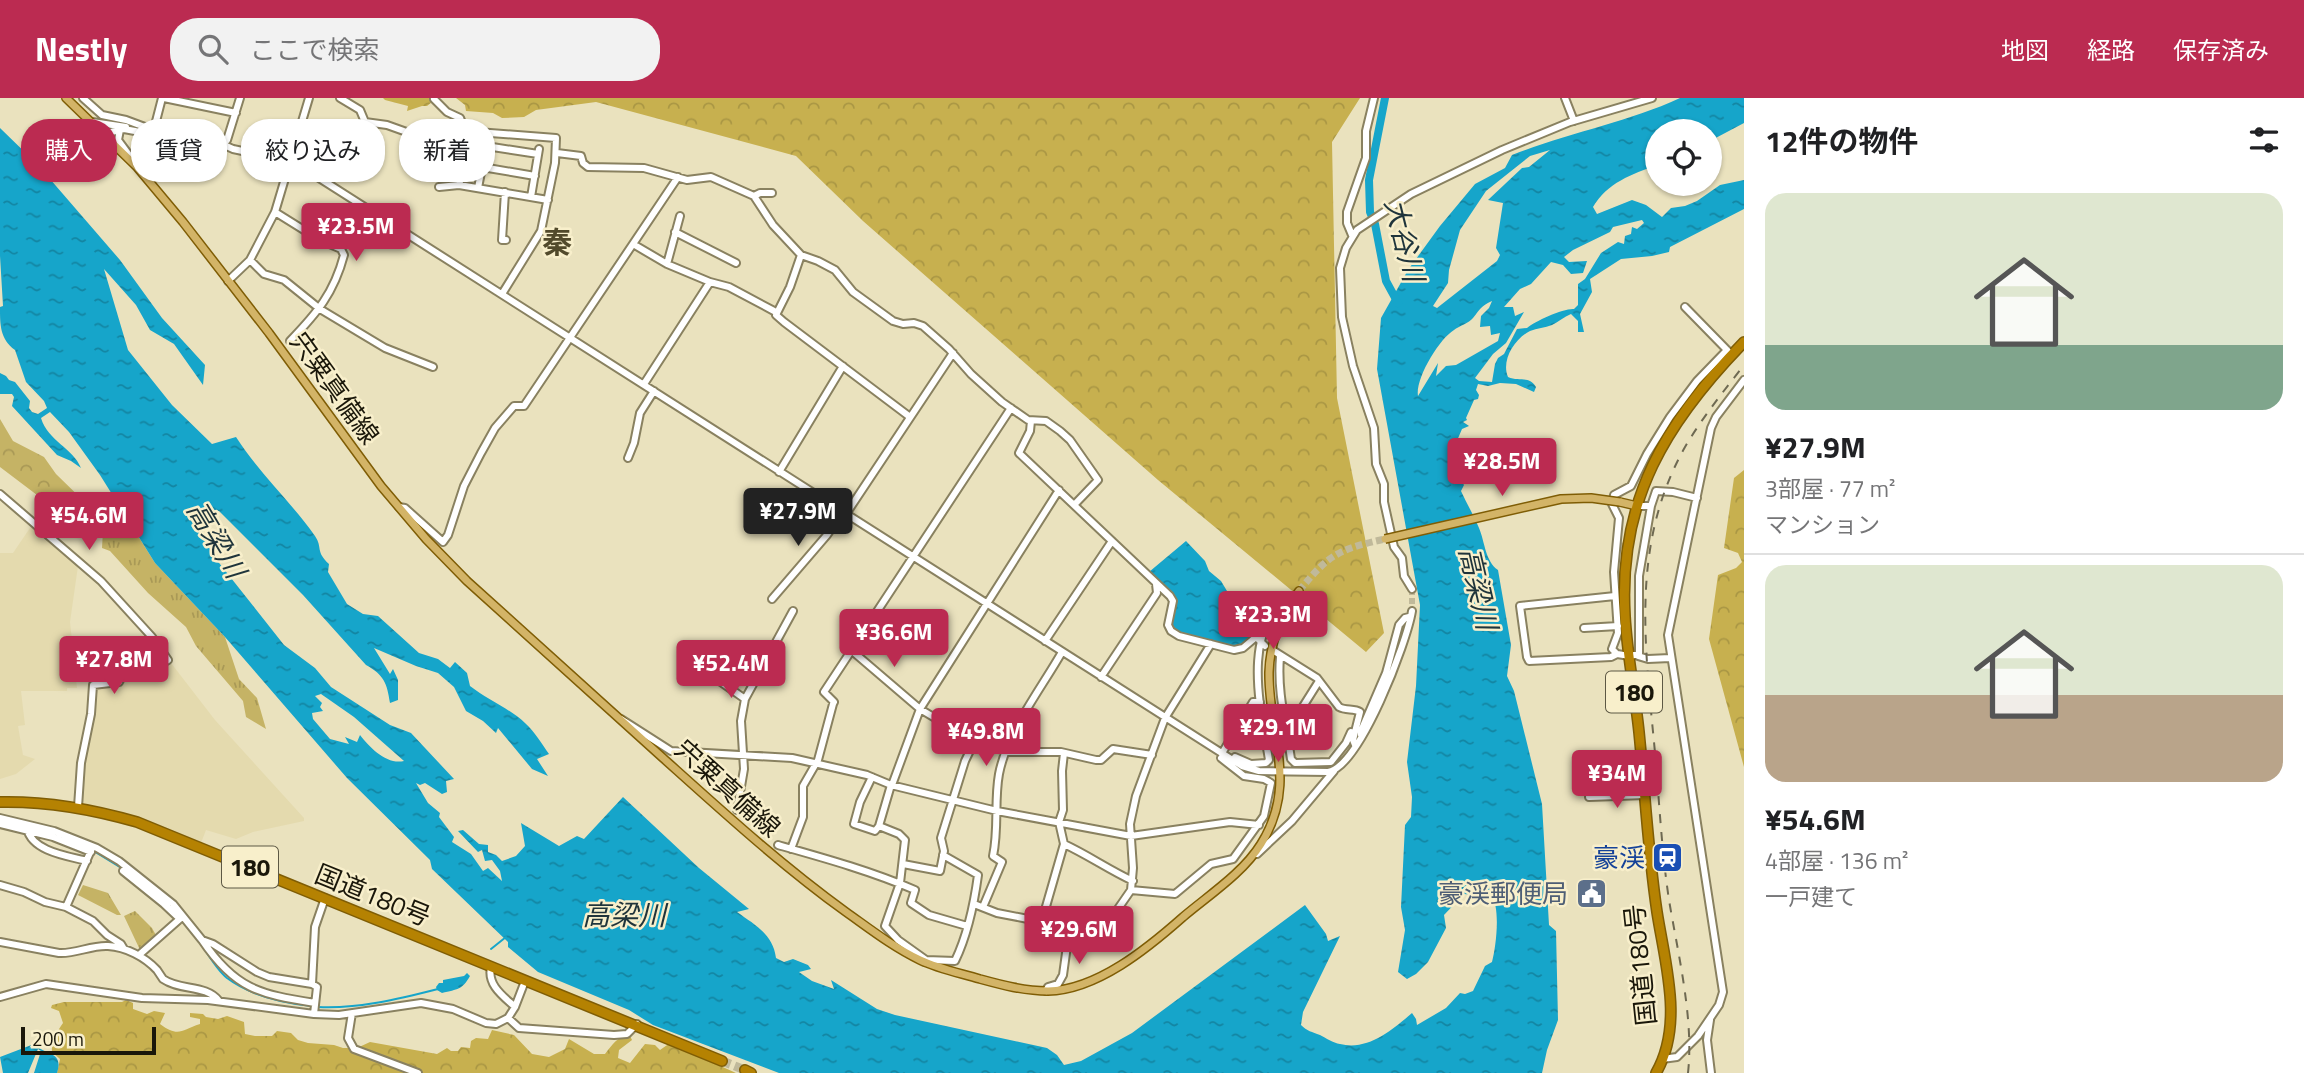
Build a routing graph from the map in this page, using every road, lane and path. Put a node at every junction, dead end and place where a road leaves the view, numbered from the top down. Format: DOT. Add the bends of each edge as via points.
graph roads {
  1 [pos="66,98"];
  2 [pos="83,98"];
  3 [pos="163,98"];
  4 [pos="240,98"];
  5 [pos="309,98"];
  6 [pos="340,98"];
  7 [pos="1374,98"];
  8 [pos="1565,98"];
  9 [pos="1652,98"];
  10 [pos="434,99"];
  11 [pos="236,113"];
  12 [pos="89,119"];
  13 [pos="157,119"];
  14 [pos="302,119"];
  15 [pos="460,119"];
  16 [pos="1574,121"];
  17 [pos="131,122"];
  18 [pos="118,128"];
  19 [pos="399,129"];
  20 [pos="131,130"];
  21 [pos="495,133"];
  22 [pos="227,137"];
  23 [pos="117,146"];
  24 [pos="495,147"];
  25 [pos="557,153"];
  26 [pos="131,155"];
  27 [pos="131,161"];
  28 [pos="495,169"];
  29 [pos="535,176"];
  30 [pos="678,177"];
  31 [pos="149,182"];
  32 [pos="283,182"];
  33 [pos="324,182"];
  34 [pos="460,182"];
  35 [pos="479,182"];
  36 [pos="459,185"];
  37 [pos="439,187"];
  38 [pos="478,188"];
  39 [pos="505,192"];
  40 [pos="772,193"];
  41 [pos="754,196"];
  42 [pos="531,197"];
  43 [pos="548,200"];
  44 [pos="275,212"];
  45 [pos="680,216"];
  46 [pos="675,232"];
  47 [pos="1352,235"];
  48 [pos="506,240"];
  49 [pos="633,244"];
  50 [pos="801,256"];
  51 [pos="250,260"];
  52 [pos="736,263"];
  53 [pos="667,264"];
  54 [pos="228,281"];
  55 [pos="710,282"];
  56 [pos="502,294"];
  57 [pos="1685,307"];
  58 [pos="320,309"];
  59 [pos="777,313"];
  60 [pos="570,338"];
  61 [pos="290,341"];
  62 [pos="1744,342"];
  63 [pos="953,353"];
  64 [pos="1729,353"];
  65 [pos="843,366"];
  66 [pos="433,367"];
  67 [pos="1744,380"];
  68 [pos="644,384"];
  69 [pos="654,391"];
  70 [pos="1011,408"];
  71 [pos="910,417"];
  72 [pos="1031,421"];
  73 [pos="628,458"];
  74 [pos="779,472"];
  75 [pos="1059,490"];
  76 [pos="0,494"];
  77 [pos="1697,498"];
  78 [pos="1075,504"];
  79 [pos="398,506"];
  80 [pos="1637,506"];
  81 [pos="1651,506"];
  82 [pos="844,513"];
  83 [pos="1385,539"];
  84 [pos="1112,541"];
  85 [pos="1633,547"];
  86 [pos="1643,548"];
  87 [pos="913,557"];
  88 [pos="1156,583"];
  89 [pos="1412,589"];
  90 [pos="1299,591"];
  91 [pos="1615,596"];
  92 [pos="772,599"];
  93 [pos="1293,599"];
  94 [pos="988,604"];
  95 [pos="793,611"];
  96 [pos="1618,626"];
  97 [pos="1584,628"];
  98 [pos="1045,641"];
  99 [pos="1211,644"];
  100 [pos="1263,644"];
  101 [pos="851,650"];
  102 [pos="682,651"];
  103 [pos="1274,651"];
  104 [pos="1062,652"];
  105 [pos="1617,654"];
  106 [pos="1634,656"];
  107 [pos="1280,657"];
  108 [pos="1671,658"];
  109 [pos="1101,677"];
  110 [pos="1319,681"];
  111 [pos="745,699"];
  112 [pos="1260,702"];
  113 [pos="919,709"];
  114 [pos="616,716"];
  115 [pos="1166,719"];
  116 [pos="1286,728"];
  117 [pos="1351,732"];
  118 [pos="1361,737"];
  119 [pos="976,738"];
  120 [pos="1355,745"];
  121 [pos="1006,752"];
  122 [pos="1222,752"];
  123 [pos="1065,753"];
  124 [pos="745,754"];
  125 [pos="1152,755"];
  126 [pos="817,763"];
  127 [pos="1281,771"];
  128 [pos="1334,771"];
  129 [pos="872,777"];
  130 [pos="891,785"];
  131 [pos="1645,795"];
  132 [pos="1589,797"];
  133 [pos="954,800"];
  134 [pos="0,802"];
  135 [pos="78,807"];
  136 [pos="737,810"];
  137 [pos="997,811"];
  138 [pos="0,818"];
  139 [pos="1059,822"];
  140 [pos="0,824"];
  141 [pos="1259,825"];
  142 [pos="879,826"];
  143 [pos="27,829"];
  144 [pos="1131,836"];
  145 [pos="1064,844"];
  146 [pos="778,845"];
  147 [pos="92,849"];
  148 [pos="792,849"];
  149 [pos="943,855"];
  150 [pos="87,861"];
  151 [pos="903,864"];
  152 [pos="1240,868"];
  153 [pos="122,871"];
  154 [pos="1133,881"];
  155 [pos="900,883"];
  156 [pos="0,884"];
  157 [pos="1131,890"];
  158 [pos="325,898"];
  159 [pos="974,904"];
  160 [pos="66,907"];
  161 [pos="982,907"];
  162 [pos="182,917"];
  163 [pos="1044,917"];
  164 [pos="1070,924"];
  165 [pos="967,926"];
  166 [pos="203,940"];
  167 [pos="0,942"];
  168 [pos="124,949"];
  169 [pos="139,956"];
  170 [pos="925,961"];
  171 [pos="491,967"];
  172 [pos="525,981"];
  173 [pos="312,984"];
  174 [pos="1046,991"];
  175 [pos="0,997"];
  176 [pos="219,1001"];
  177 [pos="315,1003"];
  178 [pos="515,1007"];
  179 [pos="352,1013"];
  180 [pos="314,1014"];
  181 [pos="508,1018"];
  182 [pos="1710,1018"];
  183 [pos="637,1024"];
  184 [pos="1662,1059"];
  185 [pos="722,1061"];
  186 [pos="418,1073"];
  187 [pos="1656,1073"];
  188 [pos="1711,1073"];
  1 -- 12 [label="main road, 宍粟真備線"];
  2 -- 17 [label="street" via="102,115"];
  3 -- 11 [label="street"];
  3 -- 13 [label="street"];
  4 -- 11 [label="street"];
  5 -- 14 [label="street"];
  6 -- 19 [label="street" via="360,110 365,122"];
  7 -- 47 [label="street" via="1366,131 1366,158 1347,212"];
  8 -- 16 [label="street"];
  9 -- 16 [label="street"];
  10 -- 15 [label="street"];
  11 -- 22 [label="street"];
  16 -- 47 [label="street" via="1411,194"];
  18 -- 20 [label="street"];
  18 -- 26 [label="street" via="118,140"];
  21 -- 25 [label="street" via="556,138"];
  23 -- 27 [label="main road, 宍粟真備線"];
  24 -- 29 [label="street" via="539,151"];
  25 -- 30 [label="street" via="581,156 588,167 644,168"];
  25 -- 43 [label="street"];
  28 -- 29 [label="street"];
  29 -- 42 [label="street"];
  30 -- 41 [label="street" via="711,177"];
  30 -- 49 [label="street"];
  31 -- 54 [label="main road, 宍粟真備線"];
  32 -- 44 [label="street"];
  33 -- 56 [label="street"];
  34 -- 36 [label="street"];
  35 -- 38 [label="street"];
  36 -- 37 [label="street"];
  36 -- 38 [label="street"];
  38 -- 39 [label="street"];
  39 -- 42 [label="street"];
  39 -- 48 [label="street" via="502,240"];
  40 -- 41 [label="street"];
  41 -- 50 [label="street"];
  42 -- 43 [label="street"];
  43 -- 56 [label="street" via="538,239"];
  44 -- 51 [label="street"];
  44 -- 58 [label="street" via="344,252 333,288"];
  45 -- 46 [label="street"];
  46 -- 52 [label="street"];
  46 -- 53 [label="street"];
  47 -- 89 [label="street" via="1340,268 1342,317 1374,428 1376,464 1384,484 1394,547"];
  49 -- 53 [label="street"];
  49 -- 60 [label="street"];
  50 -- 59 [label="street"];
  50 -- 63 [label="street" via="835,270 853,292 893,321 923,326"];
  51 -- 54 [label="street"];
  51 -- 58 [label="street"];
  53 -- 55 [label="street"];
  54 -- 79 [label="main road, 宍粟真備線"];
  55 -- 59 [label="street"];
  55 -- 68 [label="street"];
  56 -- 60 [label="street"];
  57 -- 64 [label="street"];
  58 -- 61 [label="street"];
  58 -- 66 [label="street" via="385,348"];
  59 -- 65 [label="street"];
  60 -- 68 [label="street"];
  60 -- 79 [label="street" via="524,406 514,406 495,428 467,479 443,542"];
  62 -- 64 [label="highway, 国道180号 / 180"];
  63 -- 70 [label="street"];
  63 -- 71 [label="street"];
  64 -- 80 [label="highway, 国道180号 / 180" via="1680,416 1656,457"];
  64 -- 91 [label="street" via="1697,381 1670,417 1631,486 1614,495 1612,505 1619,518"];
  65 -- 71 [label="street"];
  65 -- 74 [label="street"];
  67 -- 77 [label="street" via="1711,428"];
  68 -- 69 [label="street"];
  69 -- 73 [label="street" via="640,413"];
  69 -- 74 [label="street"];
  70 -- 72 [label="street"];
  70 -- 87 [label="street"];
  71 -- 82 [label="street"];
  72 -- 75 [label="street" via="1019,453"];
  72 -- 78 [label="street" via="1046,421 1060,431 1096,475 1098,480"];
  74 -- 82 [label="street"];
  75 -- 78 [label="street"];
  75 -- 94 [label="street"];
  76 -- 135 [label="street" via="101,581 167,657 168,662 123,674 119,682 92,687"];
  77 -- 81 [label="street" via="1656,491"];
  77 -- 108 [label="street" via="1668,635"];
  78 -- 84 [label="street"];
  79 -- 114 [label="main road, 宍粟真備線" via="467,580"];
  80 -- 81 [label="street"];
  80 -- 83 [label="main road, bridge" via="1591,498 1561,499"];
  80 -- 106 [label="highway, 国道180号 / 180" via="1626,561 1625,613"];
  81 -- 86 [label="street"];
  82 -- 87 [label="street"];
  82 -- 92 [label="street"];
  84 -- 88 [label="street"];
  84 -- 98 [label="street"];
  85 -- 86 [label="street"];
  86 -- 106 [label="street" via="1640,651"];
  87 -- 94 [label="street"];
  87 -- 101 [label="street"];
  88 -- 99 [label="street" via="1173,601 1171,631"];
  88 -- 109 [label="street" via="1157,593"];
  90 -- 93 [label="main road, 宍粟真備線"];
  91 -- 96 [label="street"];
  91 -- 105 [label="street" via="1520,606 1529,661"];
  93 -- 100 [label="street" via="1269,622"];
  93 -- 127 [label="main road, 宍粟真備線" via="1270,657"];
  94 -- 98 [label="street"];
  94 -- 113 [label="street"];
  95 -- 111 [label="street"];
  96 -- 97 [label="street"];
  96 -- 105 [label="street" via="1612,649"];
  98 -- 104 [label="street"];
  99 -- 100 [label="street" via="1234,650 1256,637"];
  99 -- 115 [label="street"];
  100 -- 112 [label="street" via="1256,681"];
  101 -- 113 [label="street"];
  101 -- 126 [label="street" via="824,692 834,705"];
  102 -- 111 [label="street"];
  103 -- 107 [label="street"];
  104 -- 109 [label="street"];
  104 -- 121 [label="street"];
  105 -- 106 [label="street"];
  106 -- 108 [label="street"];
  106 -- 131 [label="highway, 国道180号 / 180"];
  107 -- 110 [label="street"];
  107 -- 116 [label="street" via="1279,699"];
  108 -- 182 [label="street" via="1722,985 1722,998"];
  109 -- 115 [label="street"];
  110 -- 116 [label="street"];
  110 -- 120 [label="street" via="1339,707 1360,712"];
  111 -- 124 [label="street" via="741,721"];
  112 -- 122 [label="street" via="1253,702"];
  112 -- 122 [label="street" via="1269,760 1251,764"];
  113 -- 119 [label="street"];
  113 -- 130 [label="street"];
  114 -- 124 [label="street" via="671,751"];
  114 -- 170 [label="main road, 宍粟真備線" via="795,874 879,935"];
  115 -- 122 [label="street"];
  115 -- 125 [label="street"];
  116 -- 117 [label="street" via="1294,763 1331,762"];
  118 -- 118 [label="street" via="1399,625 1410,614 1394,669"];
  118 -- 120 [label="street"];
  119 -- 121 [label="street"];
  119 -- 133 [label="street"];
  120 -- 128 [label="street"];
  121 -- 123 [label="street"];
  121 -- 137 [label="street" via="996,788"];
  122 -- 127 [label="street" via="1251,769"];
  122 -- 141 [label="street" via="1221,758 1244,776 1271,783"];
  123 -- 125 [label="street" via="1096,760 1113,749"];
  123 -- 139 [label="street"];
  124 -- 126 [label="street"];
  124 -- 136 [label="street"];
  125 -- 144 [label="street" via="1136,796"];
  126 -- 129 [label="street"];
  126 -- 148 [label="street" via="803,786 803,817"];
  127 -- 128 [label="street"];
  127 -- 152 [label="main road, 宍粟真備線" via="1268,830"];
  128 -- 152 [label="street" via="1292,821"];
  129 -- 130 [label="street"];
  129 -- 142 [label="street" via="855,824 876,831"];
  130 -- 133 [label="street"];
  130 -- 142 [label="street"];
  131 -- 132 [label="street"];
  131 -- 184 [label="highway, 国道180号 / 180" via="1671,1006"];
  133 -- 137 [label="street"];
  133 -- 149 [label="street" via="941,838"];
  134 -- 135 [label="highway, 国道180号 / 180"];
  135 -- 158 [label="highway, 国道180号 / 180" via="137,822"];
  137 -- 139 [label="street"];
  137 -- 161 [label="street" via="993,858 1002,865"];
  138 -- 147 [label="street" via="44,828"];
  139 -- 144 [label="street"];
  139 -- 145 [label="street"];
  140 -- 143 [label="street"];
  141 -- 144 [label="street" via="1230,822"];
  141 -- 157 [label="street" via="1233,859 1212,864 1174,894"];
  142 -- 151 [label="street" via="903,837"];
  143 -- 147 [label="street"];
  143 -- 150 [label="street" via="30,837 47,849"];
  144 -- 154 [label="street"];
  145 -- 154 [label="street"];
  145 -- 163 [label="street"];
  146 -- 148 [label="street"];
  147 -- 150 [label="street"];
  147 -- 162 [label="street" via="136,874"];
  148 -- 155 [label="street"];
  149 -- 151 [label="street" via="940,871"];
  149 -- 159 [label="street" via="978,876"];
  150 -- 160 [label="street"];
  151 -- 155 [label="street"];
  152 -- 174 [label="main road, 宍粟真備線" via="1165,933 1122,963 1075,987"];
  153 -- 162 [label="street"];
  154 -- 157 [label="street"];
  155 -- 165 [label="street" via="915,890 911,903 929,915"];
  155 -- 170 [label="street" via="885,926"];
  156 -- 160 [label="street"];
  157 -- 164 [label="street" via="1101,932"];
  158 -- 171 [label="highway, 国道180号 / 180"];
  158 -- 173 [label="street" via="314,927"];
  159 -- 161 [label="street"];
  159 -- 165 [label="street"];
  160 -- 168 [label="street" via="93,921"];
  161 -- 163 [label="street" via="1028,919"];
  162 -- 166 [label="street"];
  162 -- 169 [label="street"];
  163 -- 164 [label="street"];
  164 -- 174 [label="street" via="1063,975"];
  165 -- 170 [label="street" via="955,961"];
  166 -- 173 [label="street" via="269,977"];
  166 -- 177 [label="street" via="231,976 268,994"];
  167 -- 168 [label="street" via="59,953 108,946"];
  168 -- 169 [label="street"];
  169 -- 176 [label="street" via="164,979 203,990"];
  170 -- 174 [label="main road, 宍粟真備線" via="1008,987"];
  171 -- 172 [label="highway, 国道180号 / 180"];
  171 -- 178 [label="street" via="494,986"];
  172 -- 178 [label="street"];
  172 -- 183 [label="highway, 国道180号 / 180"];
  173 -- 177 [label="street" via="317,987"];
  175 -- 176 [label="street" via="46,984 158,1000"];
  176 -- 180 [label="street"];
  177 -- 180 [label="street"];
  178 -- 181 [label="street"];
  179 -- 180 [label="street"];
  179 -- 181 [label="street" via="421,1003 453,1009 491,1025"];
  179 -- 186 [label="street" via="348,1038 355,1049"];
  181 -- 183 [label="street" via="519,1028 614,1035 627,1034"];
  182 -- 184 [label="street" via="1677,1057"];
  182 -- 188 [label="street"];
  183 -- 185 [label="highway, 国道180号 / 180"];
  184 -- 187 [label="highway, 国道180号 / 180"];
}
